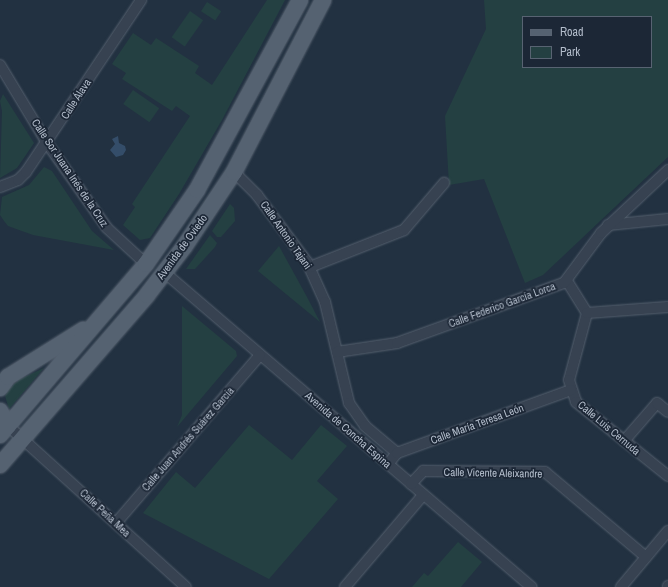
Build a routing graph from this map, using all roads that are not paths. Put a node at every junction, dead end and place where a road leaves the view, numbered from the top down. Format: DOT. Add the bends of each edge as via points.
graph roads {
  1 [pos="141,0"];
  2 [pos="300,0"];
  3 [pos="323,0"];
  4 [pos="0,65"];
  5 [pos="47,143"];
  6 [pos="668,170"];
  7 [pos="234,172"];
  8 [pos="444,183"];
  9 [pos="0,187"];
  10 [pos="668,219"];
  11 [pos="608,225"];
  12 [pos="146,264"];
  13 [pos="310,267"];
  14 [pos="164,272"];
  15 [pos="567,281"];
  16 [pos="653,308"];
  17 [pos="668,308"];
  18 [pos="586,312"];
  19 [pos="668,316"];
  20 [pos="100,319"];
  21 [pos="337,352"];
  22 [pos="260,355"];
  23 [pos="0,388"];
  24 [pos="571,390"];
  25 [pos="0,411"];
  26 [pos="668,412"];
  27 [pos="3,427"];
  28 [pos="24,438"];
  29 [pos="624,440"];
  30 [pos="397,453"];
  31 [pos="388,464"];
  32 [pos="0,465"];
  33 [pos="668,476"];
  34 [pos="411,484"];
  35 [pos="423,494"];
  36 [pos="116,523"];
  37 [pos="668,530"];
  38 [pos="646,557"];
  39 [pos="186,587"];
  40 [pos="345,587"];
  41 [pos="532,587"];
  42 [pos="620,587"];
  1 -- 5 [label="street, Calle Álava"];
  2 -- 12 [label="main road, Avenida de Oviedo" via="197,190"];
  3 -- 7 [label="main road, Avenida de Oviedo"];
  4 -- 5 [label="street, Calle Sor Juana Inés de la Cruz"];
  5 -- 9 [label="street, Calle Álava" via="18,180"];
  5 -- 12 [label="street, Calle Sor Juana Inés de la Cruz" via="107,228"];
  6 -- 11 [label="street, Calle Federico García Lorca"];
  7 -- 13 [label="street, Calle Antonio Tajani" via="258,195"];
  7 -- 14 [label="main road, Avenida de Oviedo"];
  8 -- 13 [label="street" via="404,230"];
  10 -- 11 [label="street"];
  11 -- 15 [label="street, Calle Federico García Lorca" via="593,242"];
  12 -- 20 [label="main road, Avenida de Oviedo"];
  13 -- 21 [label="street, Calle Antonio Tajani" via="325,302"];
  14 -- 22 [label="street, Avenida de Concha Espina"];
  14 -- 28 [label="main road, Avenida de Oviedo"];
  15 -- 18 [label="street"];
  15 -- 21 [label="street, Calle Federico García Lorca" via="397,343"];
  16 -- 17 [label="street"];
  16 -- 18 [label="street"];
  16 -- 19 [label="street"];
  18 -- 24 [label="street, Calle Luis Cernuda" via="569,380"];
  20 -- 23 [label="main road, Avenida de Oviedo" via="8,377"];
  20 -- 27 [label="main road, Avenida de Oviedo"];
  21 -- 30 [label="street, Calle Antonio Tajani" via="355,413 369,430"];
  22 -- 31 [label="street, Avenida de Concha Espina"];
  22 -- 36 [label="street, Calle Juan Andrés Suárez García"];
  24 -- 29 [label="street, Calle Luis Cernuda" via="576,402"];
  24 -- 30 [label="street, Calle María Teresa León"];
  25 -- 27 [label="main road"];
  26 -- 29 [label="street" via="657,403"];
  27 -- 28 [label="street, Calle Peña Mea"];
  28 -- 32 [label="main road, Avenida de Oviedo"];
  28 -- 36 [label="street, Calle Peña Mea"];
  29 -- 33 [label="street, Calle Luis Cernuda"];
  30 -- 31 [label="street"];
  31 -- 34 [label="street, Avenida de Concha Espina"];
  34 -- 35 [label="street, Avenida de Concha Espina"];
  34 -- 38 [label="street, Calle Vicente Aleixandre" via="423,471 546,472"];
  35 -- 40 [label="street"];
  35 -- 41 [label="street, Avenida de Concha Espina"];
  36 -- 39 [label="street, Calle Peña Mea"];
  37 -- 38 [label="street"];
  38 -- 42 [label="street"];
}
